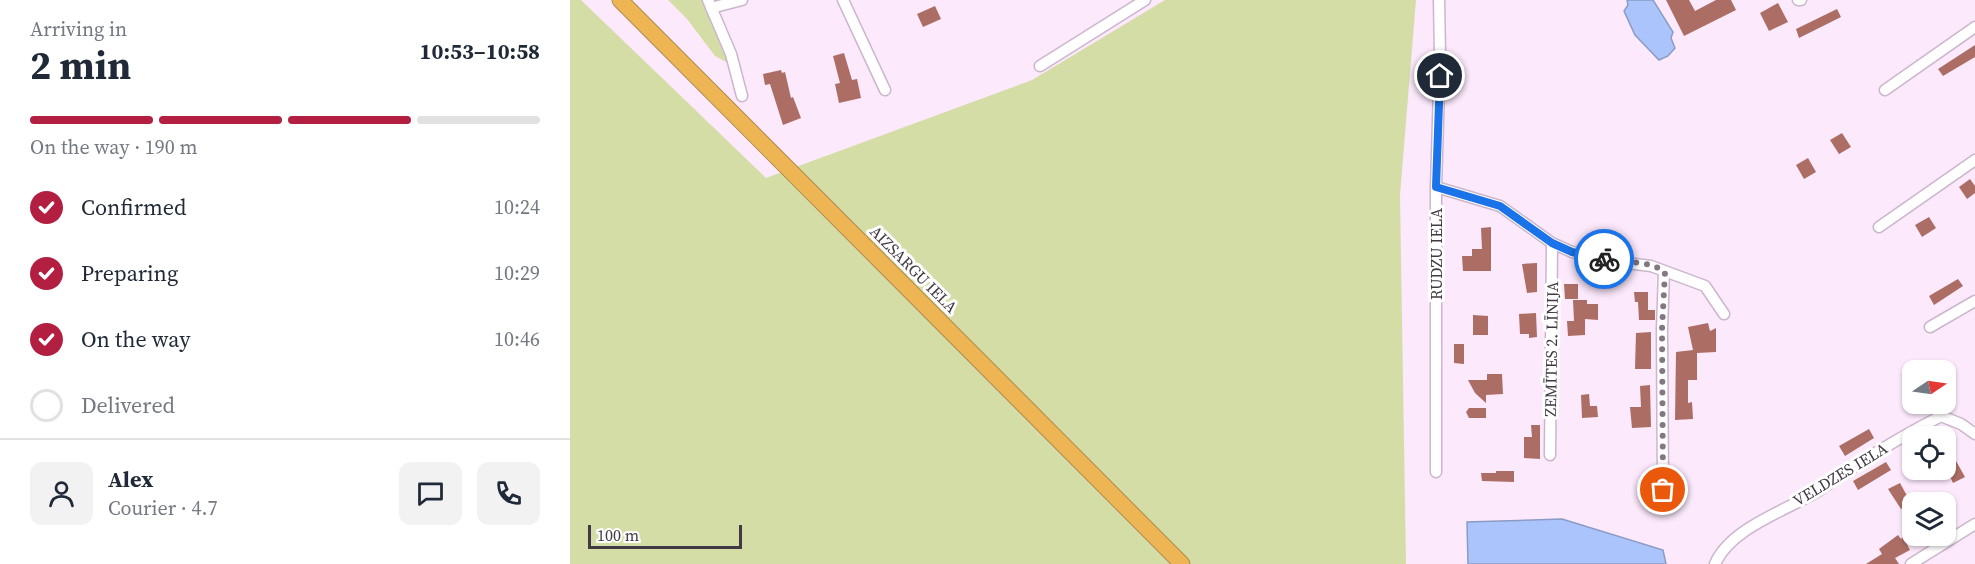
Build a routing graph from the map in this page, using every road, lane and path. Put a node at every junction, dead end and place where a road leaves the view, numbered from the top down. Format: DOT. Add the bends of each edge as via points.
graph roads {
  1 [pos="620,0"];
  2 [pos="742,0"];
  3 [pos="843,0"];
  4 [pos="1145,0"];
  5 [pos="1439,0"];
  6 [pos="709,2"];
  7 [pos="1975,27"];
  8 [pos="1040,66"];
  9 [pos="885,90"];
  10 [pos="1885,90"];
  11 [pos="742,96"];
  12 [pos="1975,160"];
  13 [pos="1436,187"];
  14 [pos="1879,227"];
  15 [pos="1552,243"];
  16 [pos="1665,272"];
  17 [pos="1975,301"];
  18 [pos="1724,314"];
  19 [pos="1930,327"];
  20 [pos="1975,434"];
  21 [pos="1550,455"];
  22 [pos="1436,472"];
  23 [pos="1663,490"];
  24 [pos="1975,524"];
  25 [pos="1182,564"];
  26 [pos="1715,564"];
  27 [pos="1911,564"];
  1 -- 25 [label="highway, AIZSARGU IELA"];
  2 -- 6 [label="street"];
  3 -- 9 [label="street"];
  4 -- 8 [label="street"];
  5 -- 13 [label="street, RUDZU IELA"];
  6 -- 11 [label="street"];
  7 -- 10 [label="street"];
  12 -- 14 [label="street"];
  13 -- 15 [label="street" via="1500,206"];
  13 -- 22 [label="street, RUDZU IELA"];
  15 -- 16 [label="street" via="1590,257 1651,266"];
  15 -- 21 [label="street, ZEMĪTES 2. LĪNIJA"];
  16 -- 18 [label="street" via="1705,286"];
  16 -- 23 [label="street"];
  17 -- 19 [label="street"];
  20 -- 26 [label="street, VELDZES IELA" via="1941,416 1760,522 1739,536"];
  24 -- 27 [label="street"];
}
